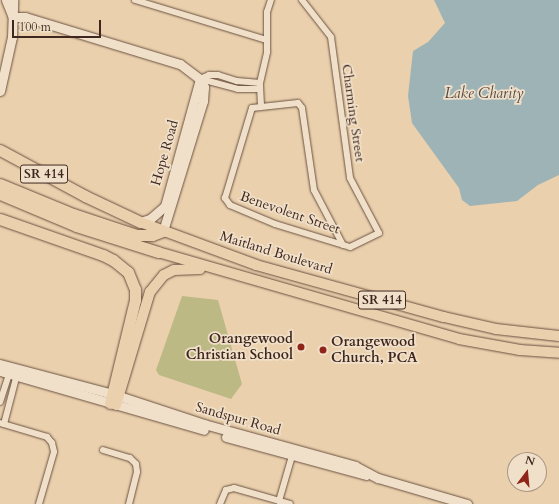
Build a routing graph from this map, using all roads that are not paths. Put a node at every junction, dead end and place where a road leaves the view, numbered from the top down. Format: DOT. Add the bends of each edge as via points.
graph roads {
  1 [pos="6,0"];
  2 [pos="13,0"];
  3 [pos="135,0"];
  4 [pos="271,0"];
  5 [pos="302,0"];
  6 [pos="12,17"];
  7 [pos="267,40"];
  8 [pos="200,79"];
  9 [pos="260,86"];
  10 [pos="0,92"];
  11 [pos="261,105"];
  12 [pos="1,150"];
  13 [pos="0,184"];
  14 [pos="0,194"];
  15 [pos="0,200"];
  16 [pos="0,219"];
  17 [pos="140,222"];
  18 [pos="162,231"];
  19 [pos="379,233"];
  20 [pos="344,245"];
  21 [pos="158,252"];
  22 [pos="262,282"];
  23 [pos="559,336"];
  24 [pos="559,353"];
  25 [pos="0,364"];
  26 [pos="15,367"];
  27 [pos="4,373"];
  28 [pos="18,377"];
  29 [pos="3,393"];
  30 [pos="12,396"];
  31 [pos="114,399"];
  32 [pos="0,402"];
  33 [pos="2,424"];
  34 [pos="103,450"];
  35 [pos="293,452"];
  36 [pos="279,501"];
  37 [pos="39,504"];
  38 [pos="129,504"];
  39 [pos="220,504"];
  40 [pos="290,504"];
  41 [pos="467,504"];
  1 -- 6 [label="main road"];
  2 -- 6 [label="main road"];
  3 -- 7 [label="street"];
  4 -- 7 [label="street" via="267,12"];
  5 -- 19 [label="street, Charming Street" via="331,37 350,178"];
  6 -- 8 [label="main road" via="25,17 180,64"];
  6 -- 10 [label="main road" via="9,56"];
  7 -- 9 [label="street" via="268,52"];
  8 -- 9 [label="street" via="238,89"];
  8 -- 17 [label="main road, Hope Road" via="165,206 150,219"];
  8 -- 18 [label="main road, Hope Road" via="204,87 203,101"];
  9 -- 11 [label="street"];
  11 -- 20 [label="street" via="293,102 302,108 314,190"];
  11 -- 20 [label="street, Benevolent Street" via="249,112 226,193 227,202 275,224"];
  12 -- 17 [label="highway, Maitland Boulevard / SR 414" via="85,196"];
  13 -- 18 [label="highway" via="73,214 136,235 152,235"];
  14 -- 21 [label="highway, SR 414" via="76,226"];
  15 -- 21 [label="highway" via="96,238"];
  16 -- 31 [label="highway" via="102,255 128,272 135,289 135,300"];
  17 -- 18 [label="main road, Maitland Boulevard / SR 414"];
  18 -- 23 [label="main road, Maitland Boulevard / SR 414" via="256,265 462,322 517,332"];
  19 -- 20 [label="street, Benevolent Street" via="355,247"];
  21 -- 22 [label="main road, SR 414"];
  22 -- 24 [label="main road, SR 414" via="459,339 520,350"];
  22 -- 31 [label="main road" via="195,268 174,270 164,275 156,282 145,303"];
  25 -- 26 [label="main road, Sandspur Road"];
  26 -- 27 [label="street"];
  26 -- 28 [label="street"];
  26 -- 31 [label="main road, Sandspur Road"];
  27 -- 28 [label="main road, Sandspur Road"];
  27 -- 29 [label="street"];
  28 -- 30 [label="street"];
  28 -- 31 [label="main road, Sandspur Road"];
  29 -- 30 [label="street"];
  29 -- 32 [label="street"];
  30 -- 33 [label="street"];
  31 -- 35 [label="main road, Sandspur Road"];
  31 -- 35 [label="main road, Sandspur Road" via="202,430"];
  33 -- 37 [label="street" via="47,437 52,443 54,452"];
  34 -- 38 [label="street" via="130,458 136,464 137,472"];
  35 -- 36 [label="street"];
  35 -- 41 [label="main road, Sandspur Road" via="354,466 378,478"];
  36 -- 39 [label="street" via="234,488 226,490"];
  36 -- 40 [label="street"];
}
